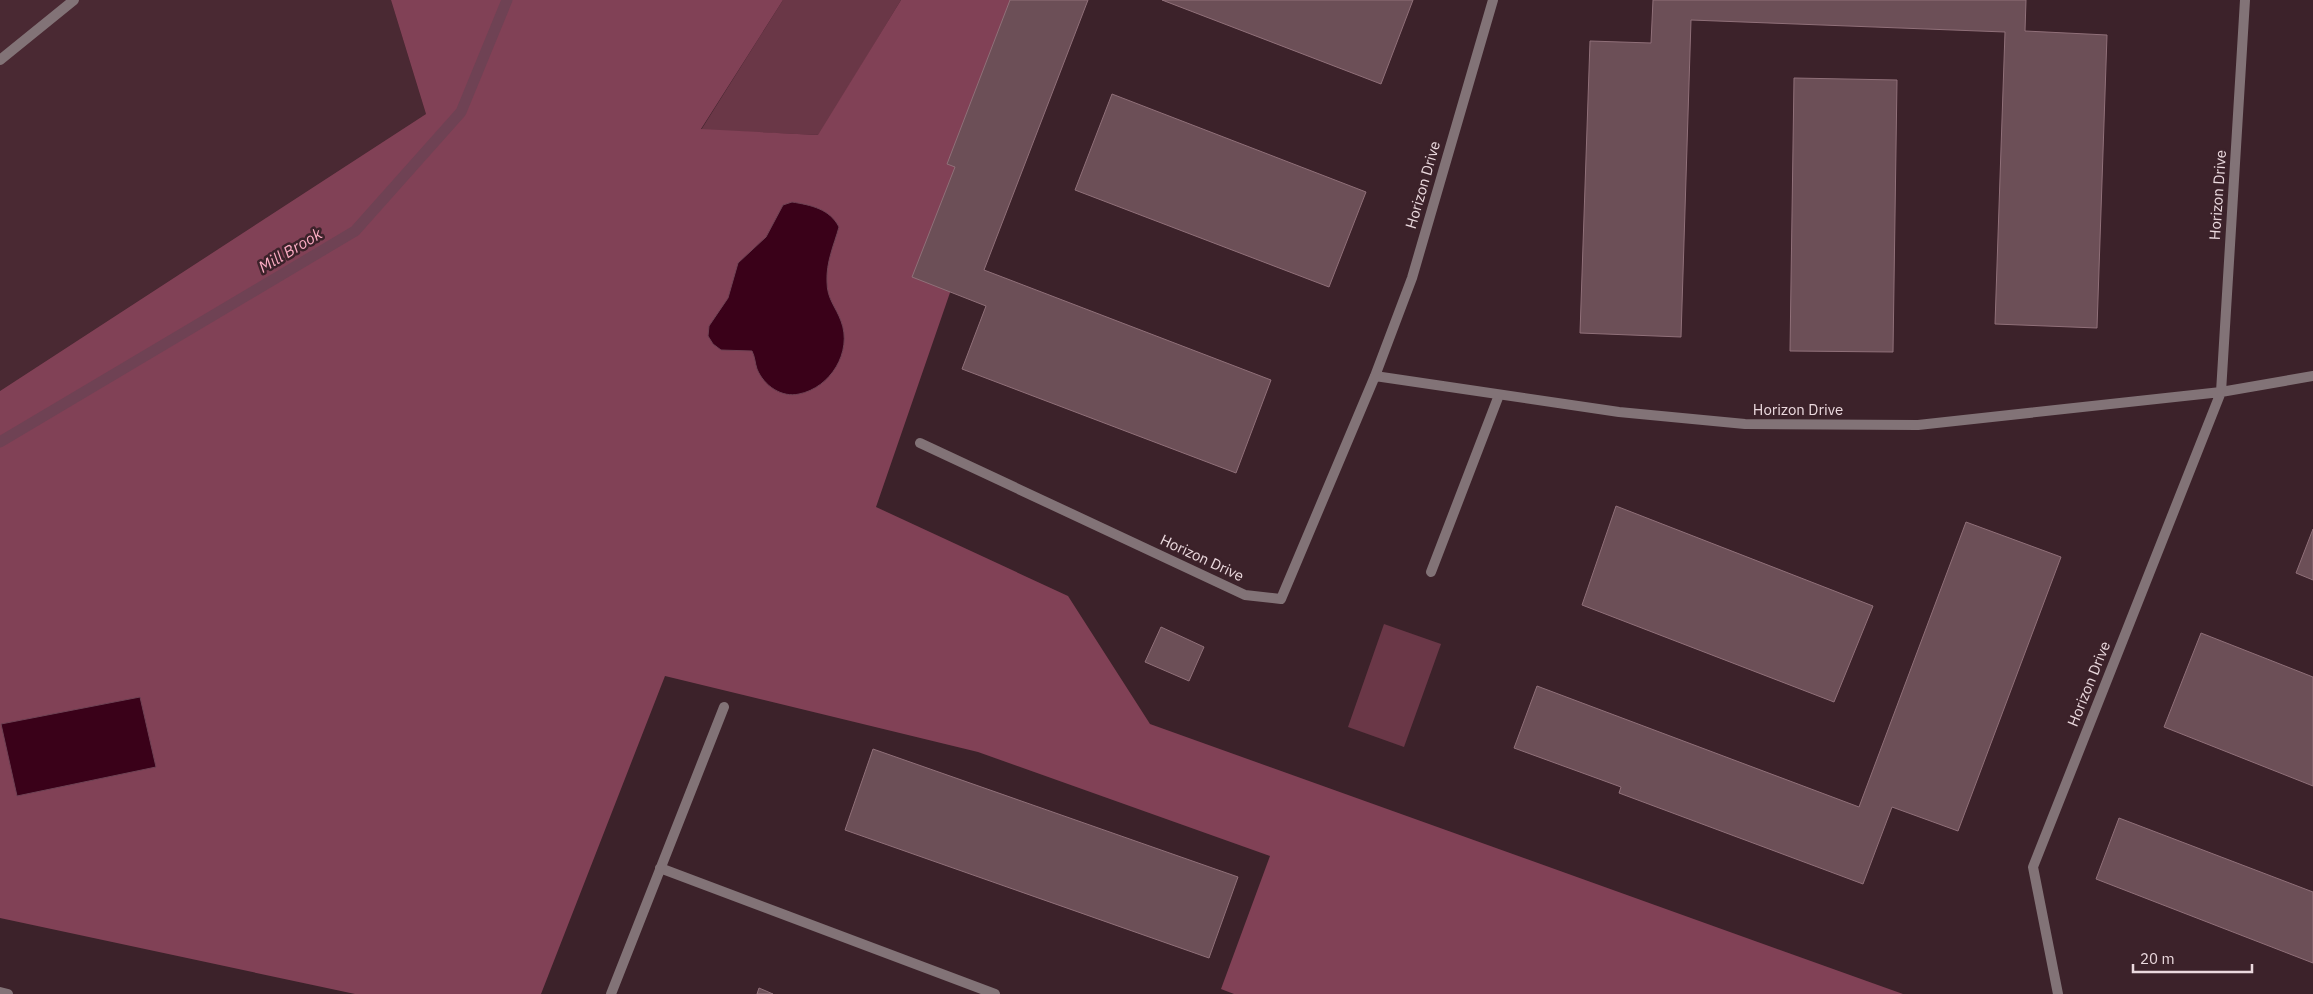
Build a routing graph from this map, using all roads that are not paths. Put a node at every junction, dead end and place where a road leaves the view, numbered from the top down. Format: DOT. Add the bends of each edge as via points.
graph roads {
  1 [pos="74,0"];
  2 [pos="1493,0"];
  3 [pos="2245,0"];
  4 [pos="0,60"];
  5 [pos="1375,376"];
  6 [pos="2313,376"];
  7 [pos="2221,392"];
  8 [pos="1499,395"];
  9 [pos="920,443"];
  10 [pos="1431,572"];
  11 [pos="724,707"];
  12 [pos="660,868"];
  13 [pos="0,992"];
  14 [pos="8,994"];
  15 [pos="611,994"];
  16 [pos="995,994"];
  17 [pos="2058,994"];
  1 -- 4 [label="street"];
  2 -- 5 [label="street, Horizon Drive" via="1412,278"];
  3 -- 7 [label="street, Horizon Drive"];
  5 -- 8 [label="street, Horizon Drive"];
  5 -- 9 [label="street, Horizon Drive" via="1281,599 1246,595"];
  6 -- 7 [label="street, Horizon Drive"];
  7 -- 8 [label="street, Horizon Drive" via="1918,425 1745,424 1620,412"];
  7 -- 17 [label="street, Horizon Drive" via="2033,868"];
  8 -- 10 [label="street"];
  11 -- 12 [label="street"];
  12 -- 15 [label="street"];
  12 -- 16 [label="street"];
  13 -- 14 [label="street"];
}
